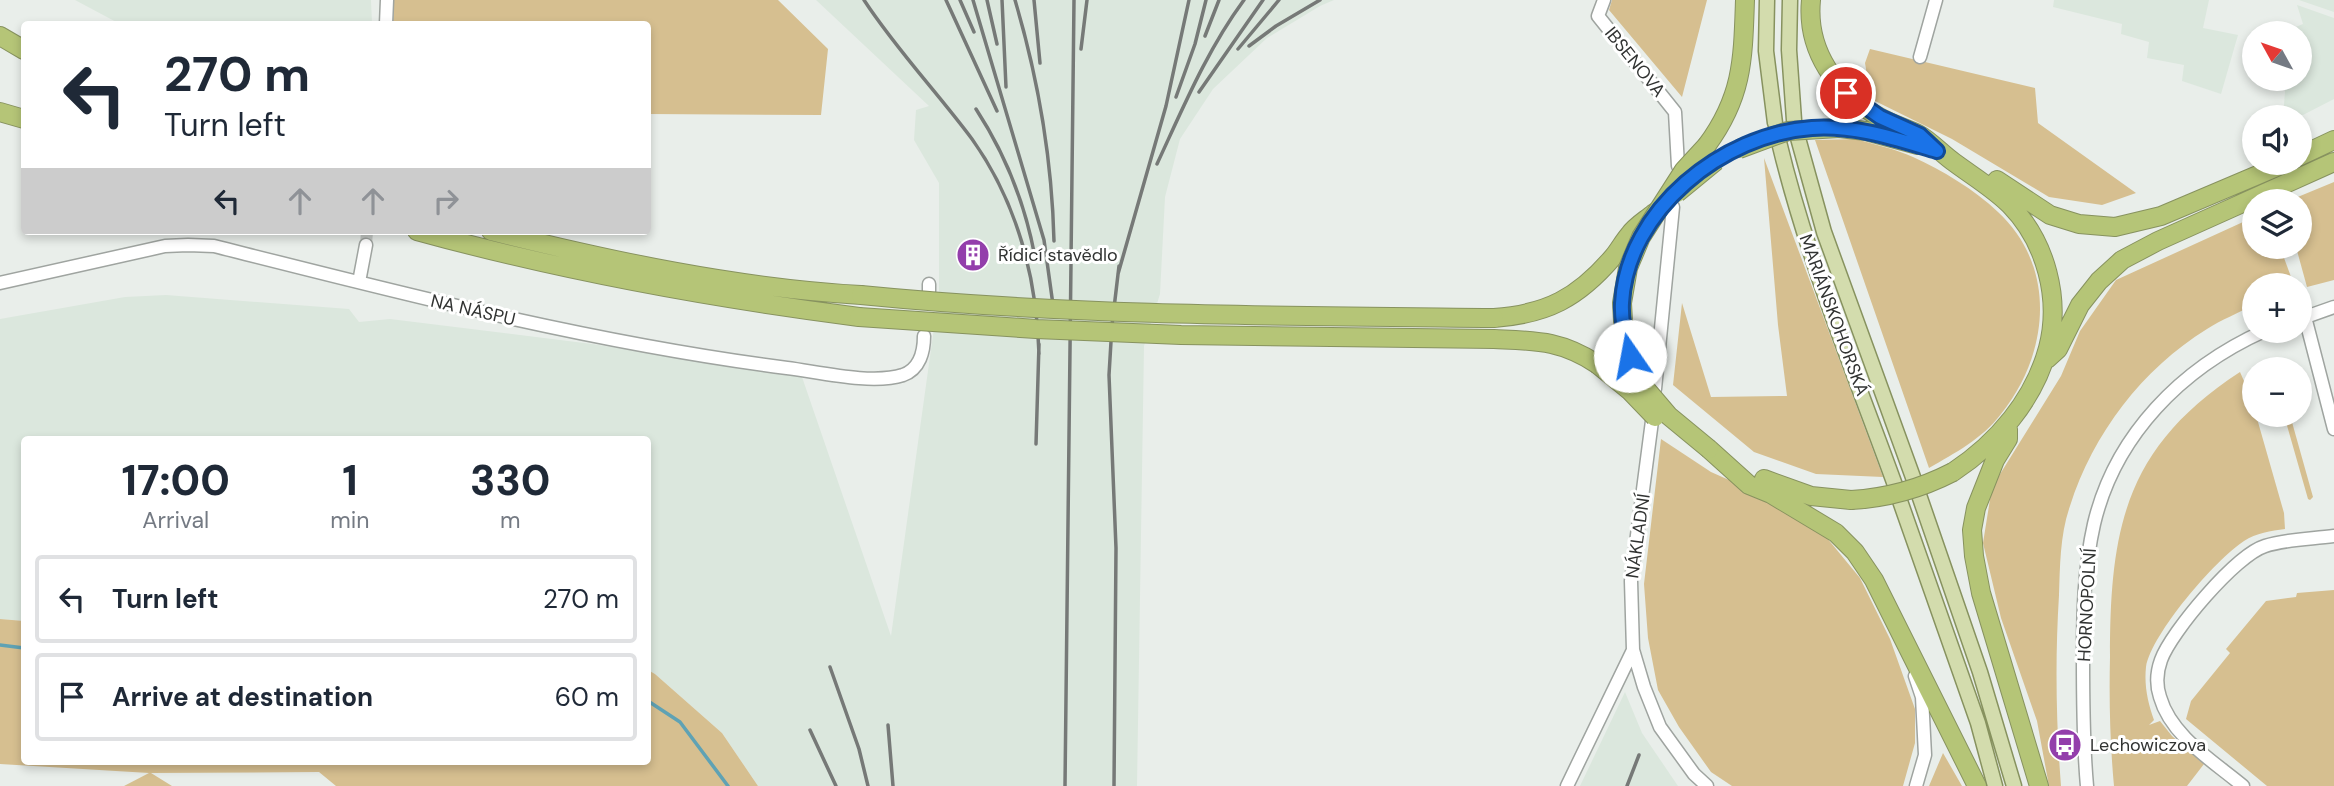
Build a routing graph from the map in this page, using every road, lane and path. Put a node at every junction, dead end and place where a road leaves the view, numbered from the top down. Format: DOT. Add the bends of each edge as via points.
graph roads {
  1 [pos="387,0"];
  2 [pos="1604,0"];
  3 [pos="1745,0"];
  4 [pos="1767,0"];
  5 [pos="1790,0"];
  6 [pos="1811,0"];
  7 [pos="1936,0"];
  8 [pos="386,21"];
  9 [pos="0,36"];
  10 [pos="21,48"];
  11 [pos="1920,57"];
  12 [pos="0,111"];
  13 [pos="21,118"];
  14 [pos="1794,120"];
  15 [pos="1775,123"];
  16 [pos="1798,138"];
  17 [pos="2334,140"];
  18 [pos="1779,142"];
  19 [pos="1937,151"];
  20 [pos="2312,151"];
  21 [pos="1711,153"];
  22 [pos="2334,162"];
  23 [pos="1678,166"];
  24 [pos="2259,175"];
  25 [pos="1667,207"];
  26 [pos="432,235"];
  27 [pos="508,235"];
  28 [pos="366,245"];
  29 [pos="359,282"];
  30 [pos="0,283"];
  31 [pos="2334,307"];
  32 [pos="2312,315"];
  33 [pos="924,336"];
  34 [pos="2242,343"];
  35 [pos="2309,343"];
  36 [pos="2041,369"];
  37 [pos="1655,388"];
  38 [pos="1652,421"];
  39 [pos="2334,429"];
  40 [pos="2006,432"];
  41 [pos="1709,449"];
  42 [pos="1914,480"];
  43 [pos="1895,485"];
  44 [pos="1919,495"];
  45 [pos="1900,500"];
  46 [pos="2334,536"];
  47 [pos="1905,646"];
  48 [pos="1633,650"];
  49 [pos="1567,786"];
  50 [pos="1707,786"];
  51 [pos="1916,786"];
  52 [pos="1977,786"];
  53 [pos="1995,786"];
  54 [pos="2014,786"];
  55 [pos="2039,786"];
  56 [pos="2087,786"];
  57 [pos="2243,786"];
  1 -- 8 [label="street"];
  2 -- 23 [label="street, IBSENOVA" via="1598,16 1675,112"];
  3 -- 21 [label="highway" via="1740,81"];
  4 -- 15 [label="main road" via="1766,51"];
  5 -- 14 [label="main road"];
  6 -- 19 [label="highway" via="1814,40 1833,80 1862,106 1920,135"];
  7 -- 11 [label="street"];
  9 -- 10 [label="highway"];
  12 -- 13 [label="highway"];
  16 -- 42 [label="main road, MARIÁNSKOHORSKÁ" via="1824,232"];
  17 -- 20 [label="highway"];
  18 -- 43 [label="main road, MARIÁNSKOHORSKÁ" via="1807,241"];
  19 -- 21 [label="highway, bridge" via="1839,128 1788,131 1739,149"];
  19 -- 24 [label="highway" via="1974,164 2037,208 2079,224 2115,227 2139,223"];
  19 -- 36 [label="highway" via="1995,192 2031,231 2053,302"];
  21 -- 25 [label="highway, bridge"];
  22 -- 36 [label="highway" via="2122,260 2080,305 2059,349"];
  25 -- 27 [label="highway, bridge" via="1630,232 1613,257 1571,295 1546,310 1494,318 966,306 697,274"];
  25 -- 37 [label="street"];
  25 -- 41 [label="highway, bridge" via="1641,237 1628,268 1622,303 1625,338 1646,389 1669,416"];
  26 -- 41 [label="highway, bridge" via="631,281 859,317 1181,335 1549,343 1575,350 1597,364 1661,423"];
  28 -- 29 [label="street"];
  29 -- 30 [label="street, NA NÁSPU" via="214,246 188,244"];
  29 -- 33 [label="street, NA NÁSPU" via="474,312 627,343 858,377 905,374 923,352"];
  31 -- 32 [label="street"];
  34 -- 56 [label="street, HORNOPOLNÍ" via="2211,360 2162,400 2126,446 2105,489 2085,579"];
  35 -- 39 [label="street"];
  36 -- 40 [label="highway"];
  38 -- 48 [label="street, NÁKLADNÍ" via="1631,581"];
  40 -- 41 [label="highway, bridge" via="1953,472 1905,493 1851,500 1811,496 1776,485"];
  40 -- 55 [label="highway" via="1976,508 1974,556"];
  41 -- 47 [label="highway" via="1749,485 1817,520 1847,543 1874,580"];
  44 -- 54 [label="main road"];
  45 -- 53 [label="main road" via="1978,723"];
  46 -- 57 [label="street" via="2265,545 2253,551 2220,580 2167,646 2160,662 2160,697 2172,723"];
  47 -- 51 [label="street" via="1922,697 1925,755"];
  47 -- 52 [label="highway"];
  48 -- 49 [label="street, NÁKLADNÍ"];
  48 -- 50 [label="street, NÁKLADNÍ" via="1660,727"];
}
